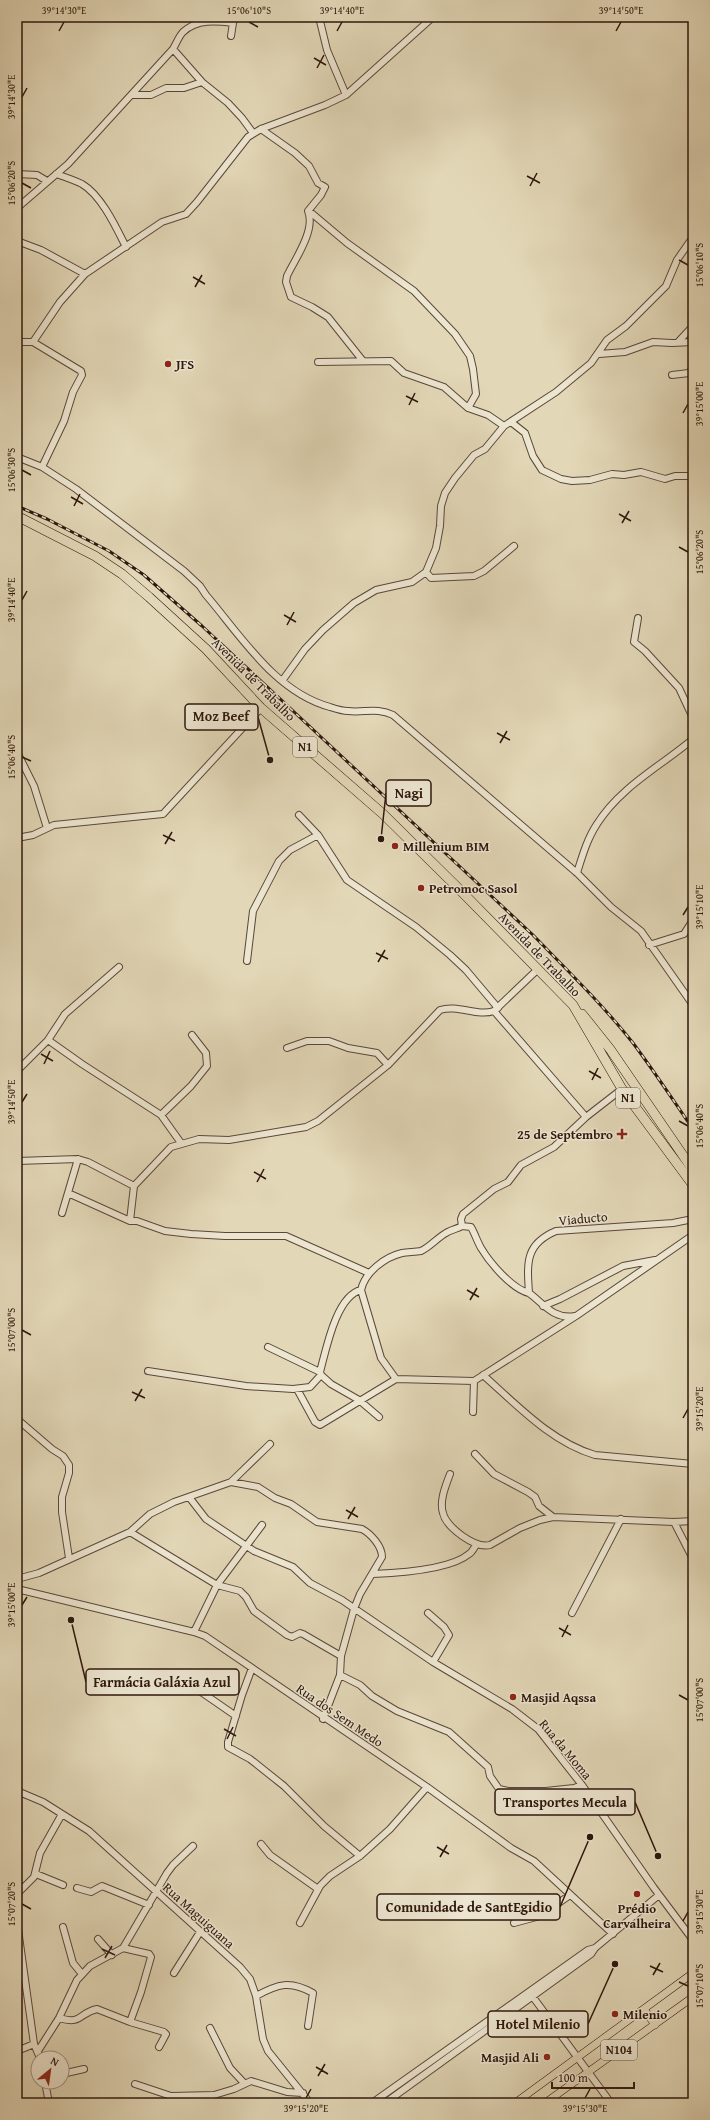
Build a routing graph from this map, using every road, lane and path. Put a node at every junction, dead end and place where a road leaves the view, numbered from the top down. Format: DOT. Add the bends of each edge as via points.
graph roads {
  1 [pos="319,17"];
  2 [pos="433,17"];
  3 [pos="234,20"];
  4 [pos="231,36"];
  5 [pos="173,49"];
  6 [pos="202,82"];
  7 [pos="132,95"];
  8 [pos="346,96"];
  9 [pos="261,129"];
  10 [pos="253,133"];
  11 [pos="17,174"];
  12 [pos="56,174"];
  13 [pos="47,180"];
  14 [pos="17,208"];
  15 [pos="308,211"];
  16 [pos="693,237"];
  17 [pos="17,241"];
  18 [pos="126,247"];
  19 [pos="85,274"];
  20 [pos="693,326"];
  21 [pos="679,341"];
  22 [pos="17,342"];
  23 [pos="33,342"];
  24 [pos="693,342"];
  25 [pos="599,354"];
  26 [pos="363,360"];
  27 [pos="318,362"];
  28 [pos="693,367"];
  29 [pos="672,375"];
  30 [pos="468,408"];
  31 [pos="511,422"];
  32 [pos="504,426"];
  33 [pos="17,457"];
  34 [pos="42,467"];
  35 [pos="693,476"];
  36 [pos="17,516"];
  37 [pos="514,546"];
  38 [pos="426,572"];
  39 [pos="638,618"];
  40 [pos="282,681"];
  41 [pos="260,708"];
  42 [pos="693,718"];
  43 [pos="693,739"];
  44 [pos="17,752"];
  45 [pos="298,815"];
  46 [pos="46,828"];
  47 [pos="318,835"];
  48 [pos="17,838"];
  49 [pos="577,873"];
  50 [pos="693,920"];
  51 [pos="649,945"];
  52 [pos="247,961"];
  53 [pos="119,967"];
  54 [pos="537,970"];
  55 [pos="572,1005"];
  56 [pos="693,1005"];
  57 [pos="496,1009"];
  58 [pos="192,1035"];
  59 [pos="48,1040"];
  60 [pos="287,1048"];
  61 [pos="388,1065"];
  62 [pos="17,1071"];
  63 [pos="622,1089"];
  64 [pos="161,1116"];
  65 [pos="586,1117"];
  66 [pos="181,1143"];
  67 [pos="78,1159"];
  68 [pos="17,1161"];
  69 [pos="690,1166"];
  70 [pos="693,1185"];
  71 [pos="134,1186"];
  72 [pos="68,1193"];
  73 [pos="62,1213"];
  74 [pos="693,1219"];
  75 [pos="130,1221"];
  76 [pos="462,1226"];
  77 [pos="693,1235"];
  78 [pos="658,1259"];
  79 [pos="369,1273"];
  80 [pos="361,1290"];
  81 [pos="529,1293"];
  82 [pos="543,1306"];
  83 [pos="576,1316"];
  84 [pos="268,1347"];
  85 [pos="148,1370"];
  86 [pos="321,1374"];
  87 [pos="484,1375"];
  88 [pos="396,1379"];
  89 [pos="474,1381"];
  90 [pos="297,1389"];
  91 [pos="360,1400"];
  92 [pos="473,1412"];
  93 [pos="379,1417"];
  94 [pos="17,1419"];
  95 [pos="270,1444"];
  96 [pos="475,1454"];
  97 [pos="693,1464"];
  98 [pos="450,1474"];
  99 [pos="231,1482"];
  100 [pos="189,1497"];
  101 [pos="553,1517"];
  102 [pos="621,1519"];
  103 [pos="693,1521"];
  104 [pos="674,1522"];
  105 [pos="262,1526"];
  106 [pos="130,1532"];
  107 [pos="247,1545"];
  108 [pos="476,1545"];
  109 [pos="69,1558"];
  110 [pos="693,1559"];
  111 [pos="373,1574"];
  112 [pos="17,1579"];
  113 [pos="217,1585"];
  114 [pos="17,1588"];
  115 [pos="354,1609"];
  116 [pos="428,1613"];
  117 [pos="572,1613"];
  118 [pos="194,1632"];
  119 [pos="341,1656"];
  120 [pos="433,1662"];
  121 [pos="252,1668"];
  122 [pos="340,1674"];
  123 [pos="178,1676"];
  124 [pos="236,1716"];
  125 [pos="323,1718"];
  126 [pos="582,1785"];
  127 [pos="427,1787"];
  128 [pos="17,1790"];
  129 [pos="62,1814"];
  130 [pos="261,1844"];
  131 [pos="193,1846"];
  132 [pos="360,1856"];
  133 [pos="36,1874"];
  134 [pos="63,1885"];
  135 [pos="77,1888"];
  136 [pos="318,1889"];
  137 [pos="156,1892"];
  138 [pos="17,1894"];
  139 [pos="570,1895"];
  140 [pos="660,1895"];
  141 [pos="149,1905"];
  142 [pos="17,1922"];
  143 [pos="300,1923"];
  144 [pos="514,1923"];
  145 [pos="63,1927"];
  146 [pos="200,1932"];
  147 [pos="613,1934"];
  148 [pos="98,1939"];
  149 [pos="693,1940"];
  150 [pos="123,1948"];
  151 [pos="112,1955"];
  152 [pos="174,1973"];
  153 [pos="693,1973"];
  154 [pos="82,1974"];
  155 [pos="531,1994"];
  156 [pos="256,1996"];
  157 [pos="693,1997"];
  158 [pos="644,2009"];
  159 [pos="59,2018"];
  160 [pos="130,2022"];
  161 [pos="655,2025"];
  162 [pos="308,2026"];
  163 [pos="210,2028"];
  164 [pos="34,2044"];
  165 [pos="159,2047"];
  166 [pos="37,2050"];
  167 [pos="39,2050"];
  168 [pos="17,2051"];
  169 [pos="578,2058"];
  170 [pos="84,2069"];
  171 [pos="70,2072"];
  172 [pos="587,2073"];
  173 [pos="244,2083"];
  174 [pos="135,2084"];
  175 [pos="47,2090"];
  176 [pos="303,2093"];
  177 [pos="49,2103"];
  178 [pos="310,2103"];
  179 [pos="372,2103"];
  180 [pos="385,2103"];
  181 [pos="515,2103"];
  182 [pos="545,2103"];
  183 [pos="611,2103"];
  1 -- 8 [label="street" via="328,50"];
  2 -- 8 [label="street"];
  3 -- 4 [label="street"];
  3 -- 5 [label="street" via="210,21 190,27"];
  5 -- 6 [label="street"];
  5 -- 7 [label="street"];
  6 -- 7 [label="street" via="184,88 166,88 151,95"];
  6 -- 10 [label="street" via="228,103"];
  7 -- 12 [label="street"];
  8 -- 9 [label="street"];
  9 -- 10 [label="street"];
  9 -- 15 [label="street" via="295,153 309,166 318,183 325,187"];
  10 -- 18 [label="street" via="186,214 162,222"];
  11 -- 13 [label="street" via="37,174"];
  12 -- 13 [label="street"];
  12 -- 18 [label="street" via="88,189 113,222"];
  13 -- 14 [label="street"];
  15 -- 26 [label="street" via="310,215 306,240 287,276 291,298 312,306 328,317"];
  15 -- 30 [label="street" via="347,243 414,291 455,334 470,356 476,394"];
  16 -- 25 [label="street" via="677,260 666,286 626,326 607,340"];
  17 -- 19 [label="street" via="41,250"];
  18 -- 19 [label="street"];
  19 -- 23 [label="street" via="60,302"];
  20 -- 21 [label="street"];
  21 -- 24 [label="street"];
  21 -- 25 [label="street" via="653,342 625,352"];
  22 -- 23 [label="street"];
  23 -- 34 [label="street" via="76,367 82,375"];
  25 -- 31 [label="street" via="556,392"];
  26 -- 27 [label="street"];
  26 -- 30 [label="street" via="391,361 404,373 444,387"];
  28 -- 29 [label="street" via="689,372"];
  30 -- 32 [label="street" via="488,415"];
  31 -- 32 [label="street"];
  31 -- 35 [label="street" via="525,433 533,456 542,470 561,479 590,480 612,474 641,472 665,478"];
  32 -- 38 [label="street" via="485,449 474,455 445,494 436,548"];
  33 -- 34 [label="street"];
  34 -- 40 [label="street" via="76,489 184,571"];
  36 -- 41 [label="highway, Avenida de Trabalho / N1" via="95,556 122,574 206,649"];
  37 -- 38 [label="street" via="474,576 430,578"];
  38 -- 40 [label="street" via="412,582 376,590 354,603 305,649"];
  39 -- 42 [label="street" via="634,642 679,688"];
  40 -- 49 [label="street" via="299,694 329,707 349,712 380,710 393,715"];
  41 -- 46 [label="street" via="163,814 54,825"];
  41 -- 54 [label="highway, Avenida de Trabalho / N1" via="383,814"];
  43 -- 49 [label="street" via="620,796 604,814 593,830"];
  44 -- 46 [label="street" via="34,786"];
  45 -- 47 [label="street"];
  46 -- 48 [label="street" via="33,835"];
  47 -- 52 [label="street" via="290,850 279,862 253,911"];
  47 -- 57 [label="street" via="347,880 416,927 450,955 466,970"];
  49 -- 51 [label="street" via="641,932"];
  50 -- 51 [label="street" via="684,934"];
  51 -- 56 [label="street"];
  53 -- 59 [label="street" via="65,1014"];
  54 -- 55 [label="highway, Avenida de Trabalho / N1"];
  54 -- 57 [label="street"];
  55 -- 63 [label="highway, Avenida de Trabalho / N1"];
  55 -- 69 [label="highway, N1" via="610,1049"];
  57 -- 61 [label="street" via="488,1013 458,1009 440,1010"];
  57 -- 65 [label="street"];
  58 -- 64 [label="street" via="206,1054 207,1066"];
  59 -- 62 [label="street"];
  59 -- 64 [label="street"];
  60 -- 61 [label="street" via="307,1041 329,1041 348,1048 377,1053"];
  61 -- 66 [label="street" via="330,1113 306,1127 228,1140 199,1139"];
  63 -- 65 [label="street"];
  63 -- 70 [label="highway, Avenida de Trabalho / N1"];
  64 -- 66 [label="street"];
  65 -- 76 [label="street" via="554,1147 521,1165 508,1182 494,1189 463,1214"];
  66 -- 71 [label="street" via="171,1147"];
  67 -- 68 [label="street"];
  67 -- 71 [label="street"];
  67 -- 72 [label="street"];
  71 -- 75 [label="street"];
  72 -- 73 [label="street"];
  72 -- 75 [label="street"];
  74 -- 81 [label="street, Viaducto" via="673,1223 556,1231 546,1235 537,1242 528,1259"];
  75 -- 79 [label="street" via="165,1231 191,1234 286,1236"];
  76 -- 79 [label="street" via="447,1232 420,1251 391,1257"];
  76 -- 81 [label="street" via="472,1228 493,1265 519,1290"];
  77 -- 78 [label="street"];
  78 -- 82 [label="street" via="623,1266 560,1300"];
  78 -- 83 [label="street"];
  79 -- 80 [label="street" via="362,1282"];
  80 -- 86 [label="street" via="354,1292 342,1305 331,1332"];
  80 -- 88 [label="street" via="381,1358"];
  81 -- 82 [label="street"];
  82 -- 83 [label="street" via="562,1316"];
  83 -- 87 [label="street"];
  84 -- 86 [label="street"];
  85 -- 90 [label="street" via="246,1386"];
  86 -- 90 [label="street" via="310,1387"];
  86 -- 91 [label="street" via="331,1384"];
  87 -- 89 [label="street"];
  87 -- 97 [label="street" via="533,1419 580,1450 595,1454"];
  88 -- 89 [label="street"];
  88 -- 91 [label="street"];
  89 -- 92 [label="street"];
  90 -- 91 [label="street" via="315,1422 320,1425"];
  91 -- 93 [label="street"];
  94 -- 109 [label="street" via="63,1456 69,1465 62,1497 62,1512"];
  95 -- 99 [label="street"];
  96 -- 101 [label="street" via="494,1474 528,1492 539,1506"];
  98 -- 108 [label="street" via="442,1502 442,1512 446,1521 469,1542"];
  99 -- 100 [label="street"];
  99 -- 111 [label="street" via="258,1486 317,1522 368,1532 382,1552"];
  100 -- 106 [label="street" via="150,1514"];
  100 -- 107 [label="street, Rua da Moma" via="206,1519"];
  101 -- 102 [label="street"];
  101 -- 108 [label="street" via="520,1528 490,1545"];
  102 -- 104 [label="street"];
  102 -- 117 [label="street"];
  103 -- 104 [label="street"];
  104 -- 110 [label="street"];
  105 -- 107 [label="street"];
  106 -- 109 [label="street"];
  106 -- 113 [label="street"];
  107 -- 113 [label="street"];
  107 -- 115 [label="street, Rua da Moma" via="267,1557 293,1567 310,1583"];
  108 -- 111 [label="street" via="469,1555 446,1564 410,1572"];
  109 -- 112 [label="street" via="39,1573"];
  111 -- 115 [label="street"];
  113 -- 118 [label="street"];
  113 -- 119 [label="street" via="240,1591 246,1596 254,1611 287,1635 292,1637 303,1634"];
  114 -- 118 [label="street, Rua dos Sem Medo"];
  115 -- 119 [label="street"];
  115 -- 120 [label="street, Rua da Moma"];
  116 -- 120 [label="street" via="449,1635"];
  118 -- 121 [label="street, Rua dos Sem Medo" via="205,1636"];
  119 -- 122 [label="street"];
  120 -- 126 [label="street, Rua da Moma" via="512,1710 538,1729"];
  121 -- 124 [label="street"];
  121 -- 125 [label="street, Rua dos Sem Medo"];
  122 -- 125 [label="street"];
  122 -- 126 [label="street" via="397,1711 449,1732 488,1767 490,1776 499,1789 546,1791"];
  123 -- 124 [label="street"];
  124 -- 132 [label="street" via="228,1742 230,1749 250,1760 284,1786 324,1826"];
  125 -- 127 [label="street, Rua dos Sem Medo"];
  126 -- 140 [label="street, Rua da Moma"];
  127 -- 132 [label="street" via="390,1829"];
  127 -- 139 [label="street, Rua dos Sem Medo" via="511,1848 534,1861"];
  128 -- 129 [label="street, Rua Maguiguana"];
  129 -- 133 [label="street" via="40,1853"];
  129 -- 137 [label="street, Rua Maguiguana" via="89,1831"];
  130 -- 136 [label="street" via="270,1855"];
  131 -- 137 [label="street" via="173,1865"];
  132 -- 136 [label="street" via="330,1876"];
  133 -- 134 [label="street"];
  133 -- 138 [label="street"];
  135 -- 141 [label="street" via="91,1892 102,1886"];
  136 -- 143 [label="street"];
  137 -- 141 [label="street"];
  137 -- 146 [label="street, Rua Maguiguana"];
  139 -- 144 [label="street" via="540,1916"];
  139 -- 147 [label="street, Rua dos Sem Medo"];
  140 -- 147 [label="street"];
  140 -- 149 [label="street, Rua da Moma"];
  141 -- 150 [label="street"];
  142 -- 164 [label="street"];
  145 -- 154 [label="street" via="73,1963"];
  146 -- 152 [label="street"];
  146 -- 156 [label="street, Rua Maguiguana" via="240,1967 250,1979"];
  147 -- 155 [label="street"];
  148 -- 151 [label="street"];
  150 -- 151 [label="street"];
  150 -- 160 [label="street" via="152,1957"];
  151 -- 154 [label="street" via="90,1966"];
  153 -- 158 [label="main road, N104"];
  154 -- 159 [label="street"];
  155 -- 169 [label="street"];
  155 -- 179 [label="street"];
  155 -- 180 [label="street"];
  156 -- 162 [label="street" via="286,1984 297,1985 313,1993"];
  156 -- 176 [label="street, Rua Maguiguana" via="263,2039 268,2051"];
  157 -- 161 [label="main road, N104"];
  158 -- 161 [label="main road"];
  158 -- 169 [label="main road, N104"];
  159 -- 160 [label="street" via="77,2020 98,2009"];
  159 -- 167 [label="street"];
  160 -- 165 [label="street" via="164,2032 166,2034"];
  161 -- 172 [label="main road, N104"];
  163 -- 173 [label="street" via="230,2068"];
  164 -- 166 [label="street"];
  164 -- 168 [label="street"];
  169 -- 172 [label="street"];
  169 -- 181 [label="main road, N104"];
  170 -- 171 [label="street"];
  172 -- 182 [label="main road, N104"];
  172 -- 183 [label="street"];
  173 -- 174 [label="street" via="214,2095 171,2096"];
  173 -- 176 [label="street" via="254,2081 287,2092"];
  175 -- 177 [label="street"];
  176 -- 178 [label="street, Rua Maguiguana"];
}
